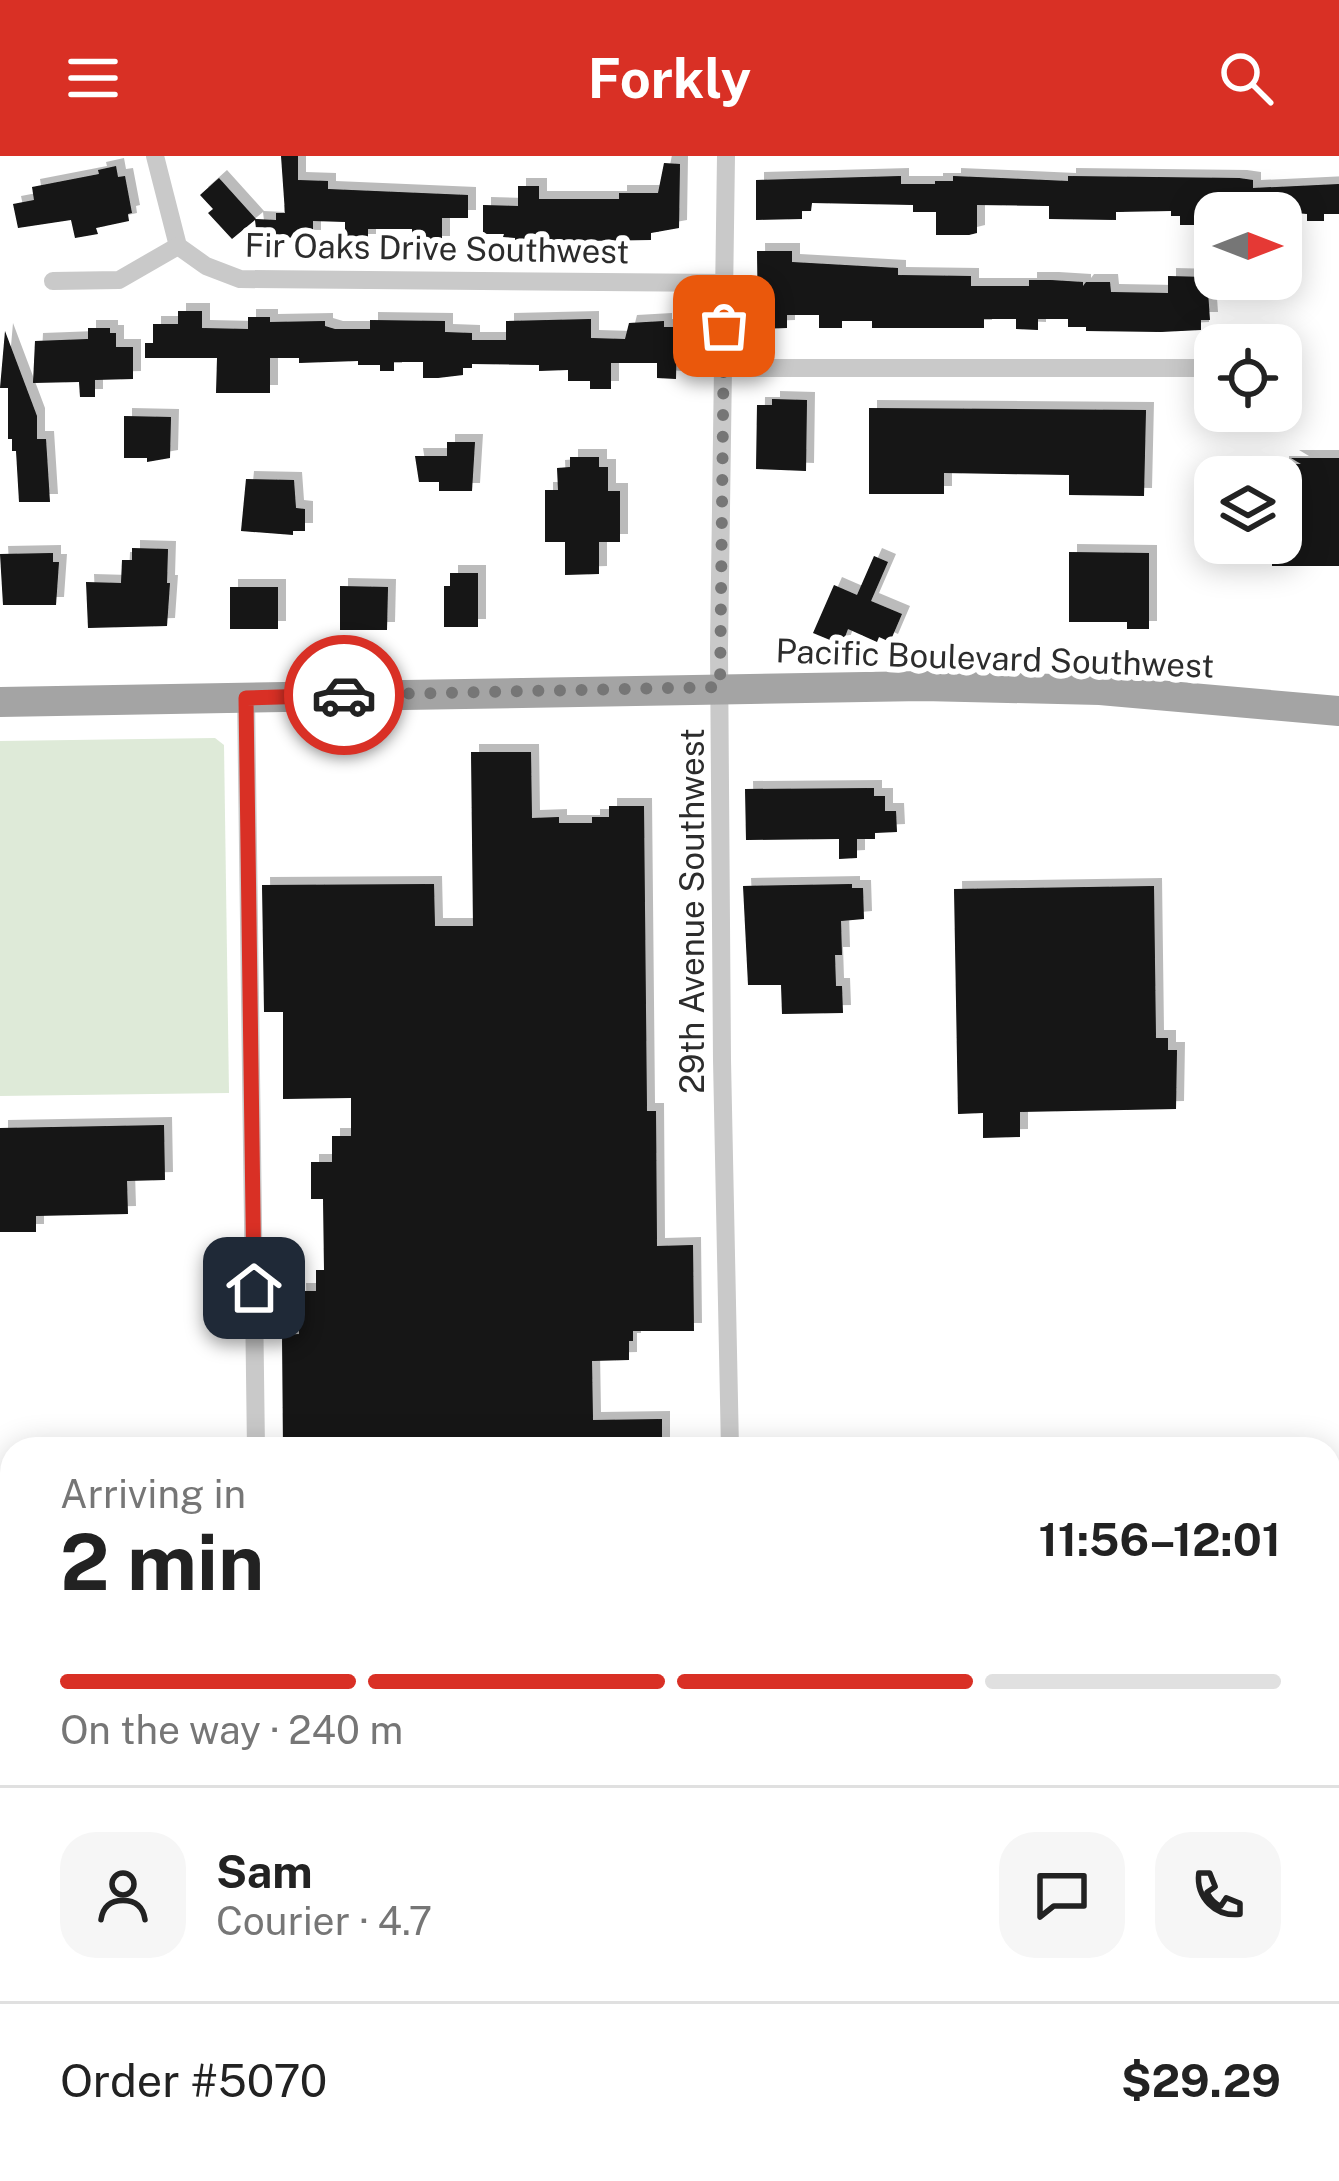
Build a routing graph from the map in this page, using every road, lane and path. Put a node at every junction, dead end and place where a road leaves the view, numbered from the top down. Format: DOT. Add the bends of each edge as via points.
graph roads {
  1 [pos="154,156"];
  2 [pos="726,156"];
  3 [pos="178,247"];
  4 [pos="53,280"];
  5 [pos="725,283"];
  6 [pos="723,368"];
  7 [pos="1194,368"];
  8 [pos="720,687"];
  9 [pos="246,698"];
  10 [pos="0,702"];
  11 [pos="1339,711"];
  12 [pos="256,1437"];
  13 [pos="730,1437"];
  1 -- 3 [label="street"];
  2 -- 5 [label="street, 29th Avenue Southwest"];
  3 -- 4 [label="street" via="118,280"];
  3 -- 5 [label="street, Fir Oaks Drive Southwest" via="240,279"];
  5 -- 6 [label="street, 29th Avenue Southwest"];
  6 -- 7 [label="street"];
  6 -- 8 [label="street, 29th Avenue Southwest"];
  8 -- 9 [label="main road, Pacific Boulevard Southwest"];
  8 -- 11 [label="main road, Pacific Boulevard Southwest" via="1100,690"];
  8 -- 13 [label="street, 29th Avenue Southwest"];
  9 -- 10 [label="main road, Pacific Boulevard Southwest"];
  9 -- 12 [label="street"];
}
